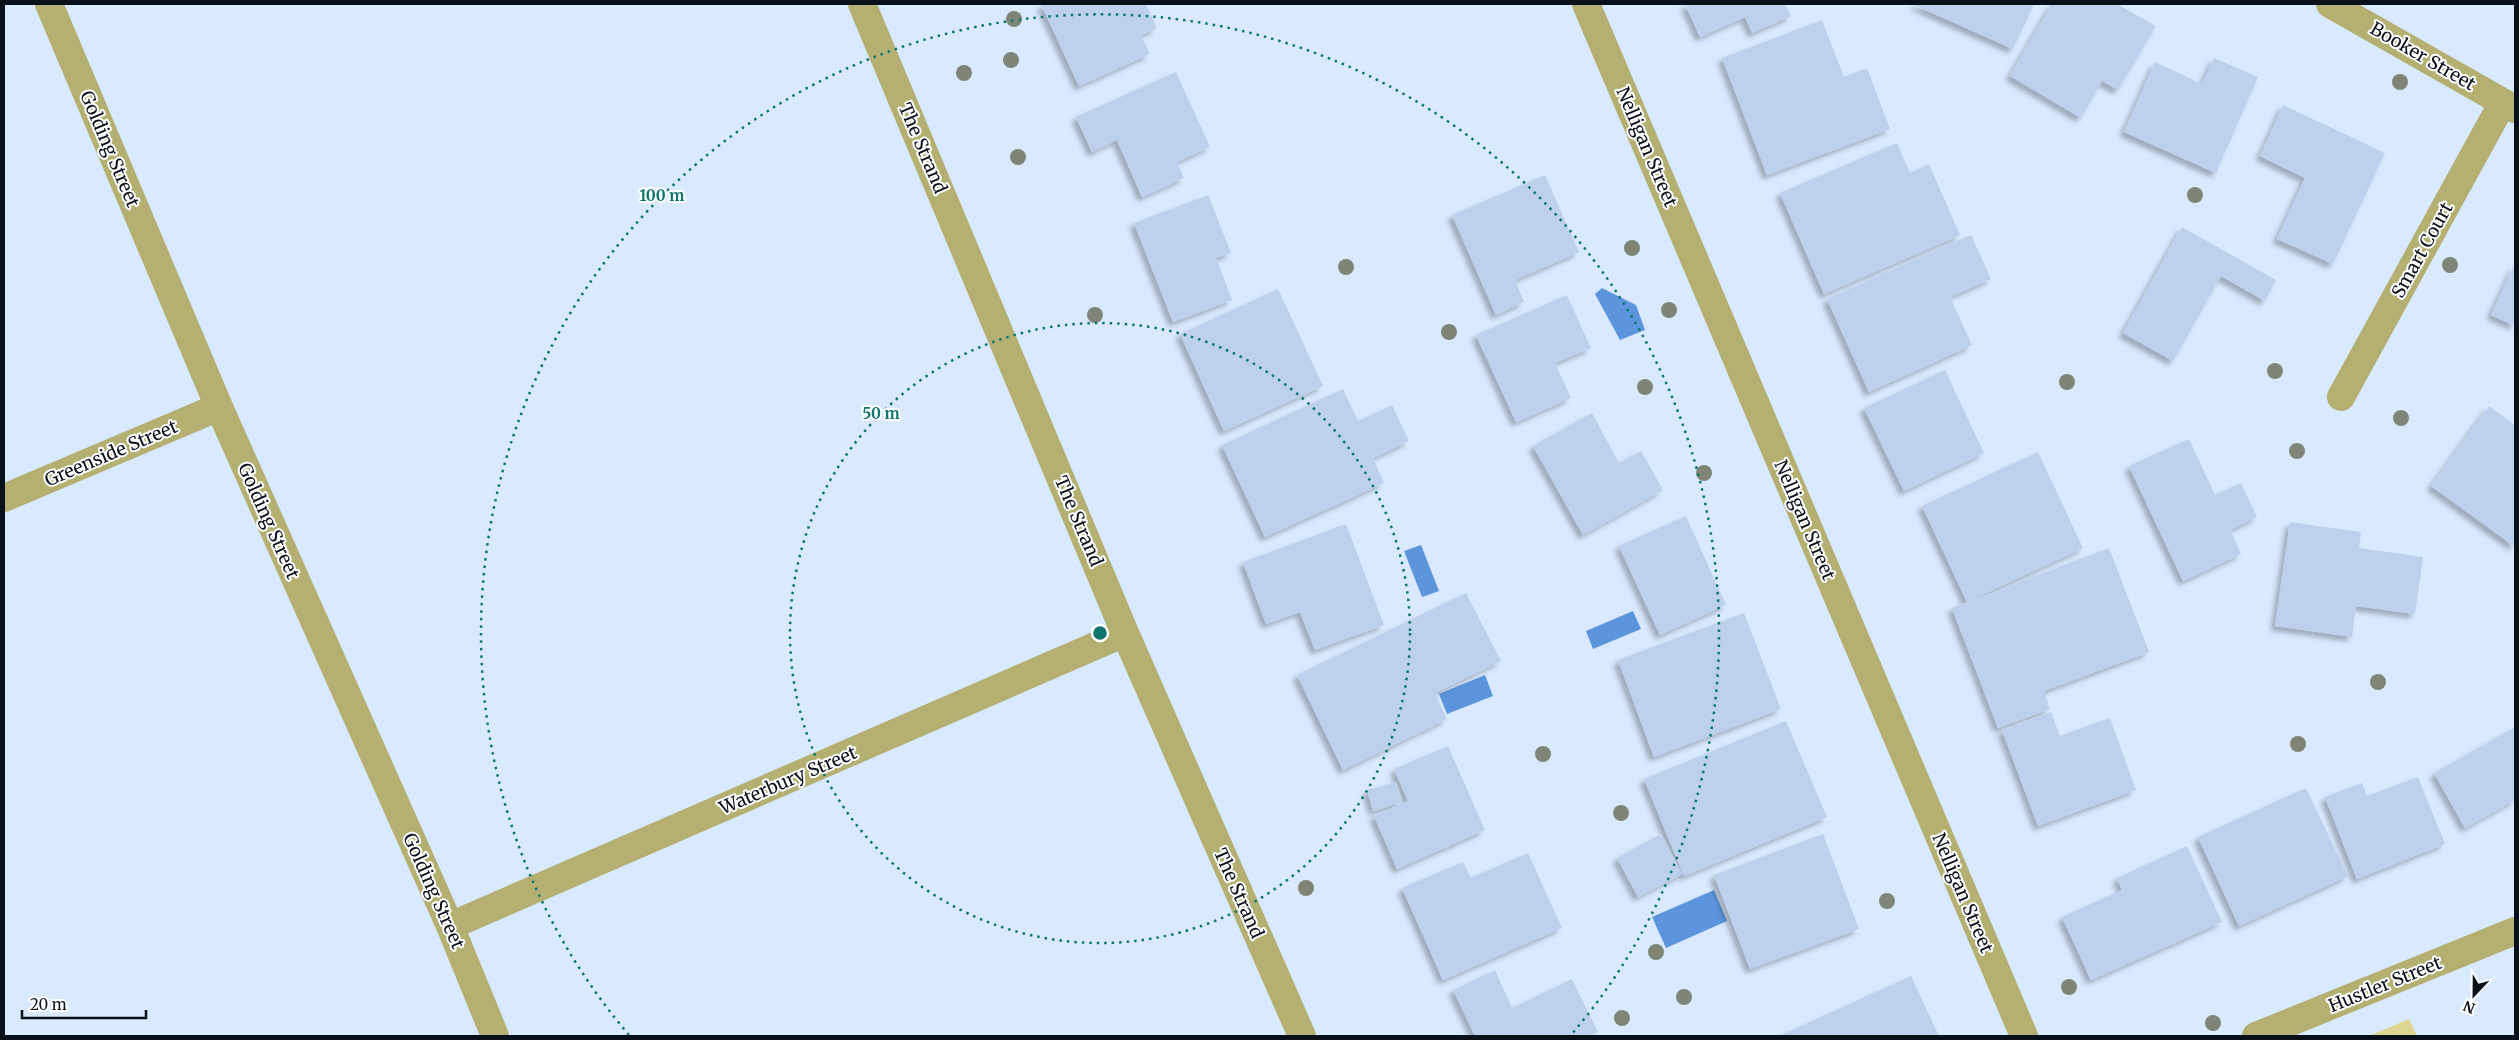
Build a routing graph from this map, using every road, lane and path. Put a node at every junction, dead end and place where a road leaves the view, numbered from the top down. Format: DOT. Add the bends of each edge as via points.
graph roads {
  1 [pos="49,4"];
  2 [pos="862,4"];
  3 [pos="1586,4"];
  4 [pos="2330,4"];
  5 [pos="2509,105"];
  6 [pos="2341,397"];
  7 [pos="219,407"];
  8 [pos="4,498"];
  9 [pos="1126,633"];
  10 [pos="450,926"];
  11 [pos="2515,931"];
  12 [pos="495,1036"];
  13 [pos="1302,1036"];
  14 [pos="2024,1036"];
  15 [pos="2256,1036"];
  1 -- 7 [label="street, Golding Street"];
  2 -- 9 [label="street, The Strand"];
  3 -- 14 [label="street, Nelligan Street"];
  4 -- 5 [label="street, Booker Street"];
  5 -- 6 [label="street, Smart Court"];
  7 -- 8 [label="street, Greenside Street"];
  7 -- 10 [label="street, Golding Street"];
  9 -- 10 [label="street, Waterbury Street"];
  9 -- 13 [label="street, The Strand"];
  10 -- 12 [label="street, Golding Street"];
  11 -- 15 [label="street, Hustler Street"];
}
